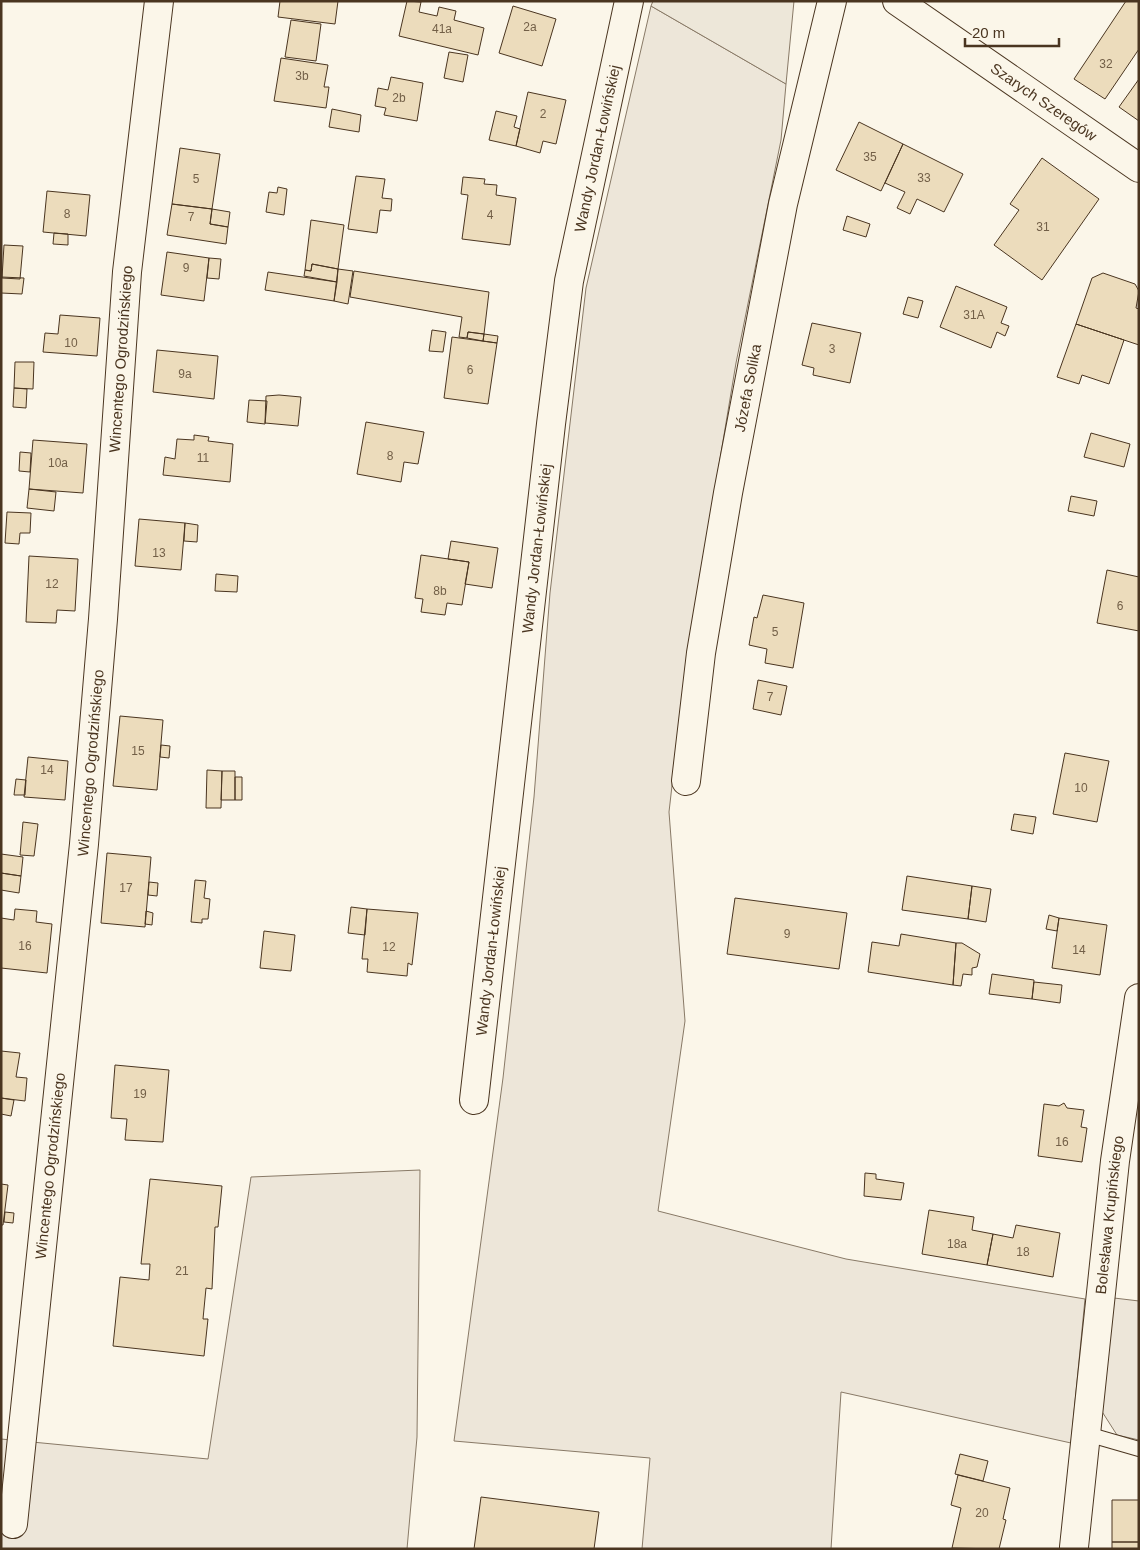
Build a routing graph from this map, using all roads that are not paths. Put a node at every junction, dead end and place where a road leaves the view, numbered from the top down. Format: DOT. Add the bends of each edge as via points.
graph roads {
  1 [pos="159,1"];
  2 [pos="629,1"];
  3 [pos="832,1"];
  4 [pos="898,1"];
  5 [pos="1139,168"];
  6 [pos="686,781"];
  7 [pos="1139,998"];
  8 [pos="474,1100"];
  9 [pos="1087,1434"];
  10 [pos="1139,1449"];
  11 [pos="13,1524"];
  12 [pos="1074,1547"];
  1 -- 11 [label="street, Wincentego Ogrodzińskiego" via="127,272 84,844"];
  2 -- 8 [label="street, Wandy Jordan-Łowińskiej" via="569,281"];
  3 -- 6 [label="street, Józefa Solika" via="784,204 728,493 701,653"];
  4 -- 5 [label="street, Szarych Szeregów"];
  7 -- 9 [label="street, Bolesława Krupińskiego" via="1115,1161"];
  9 -- 10 [label="lane"];
  9 -- 12 [label="street, Bolesława Krupińskiego"];
}
